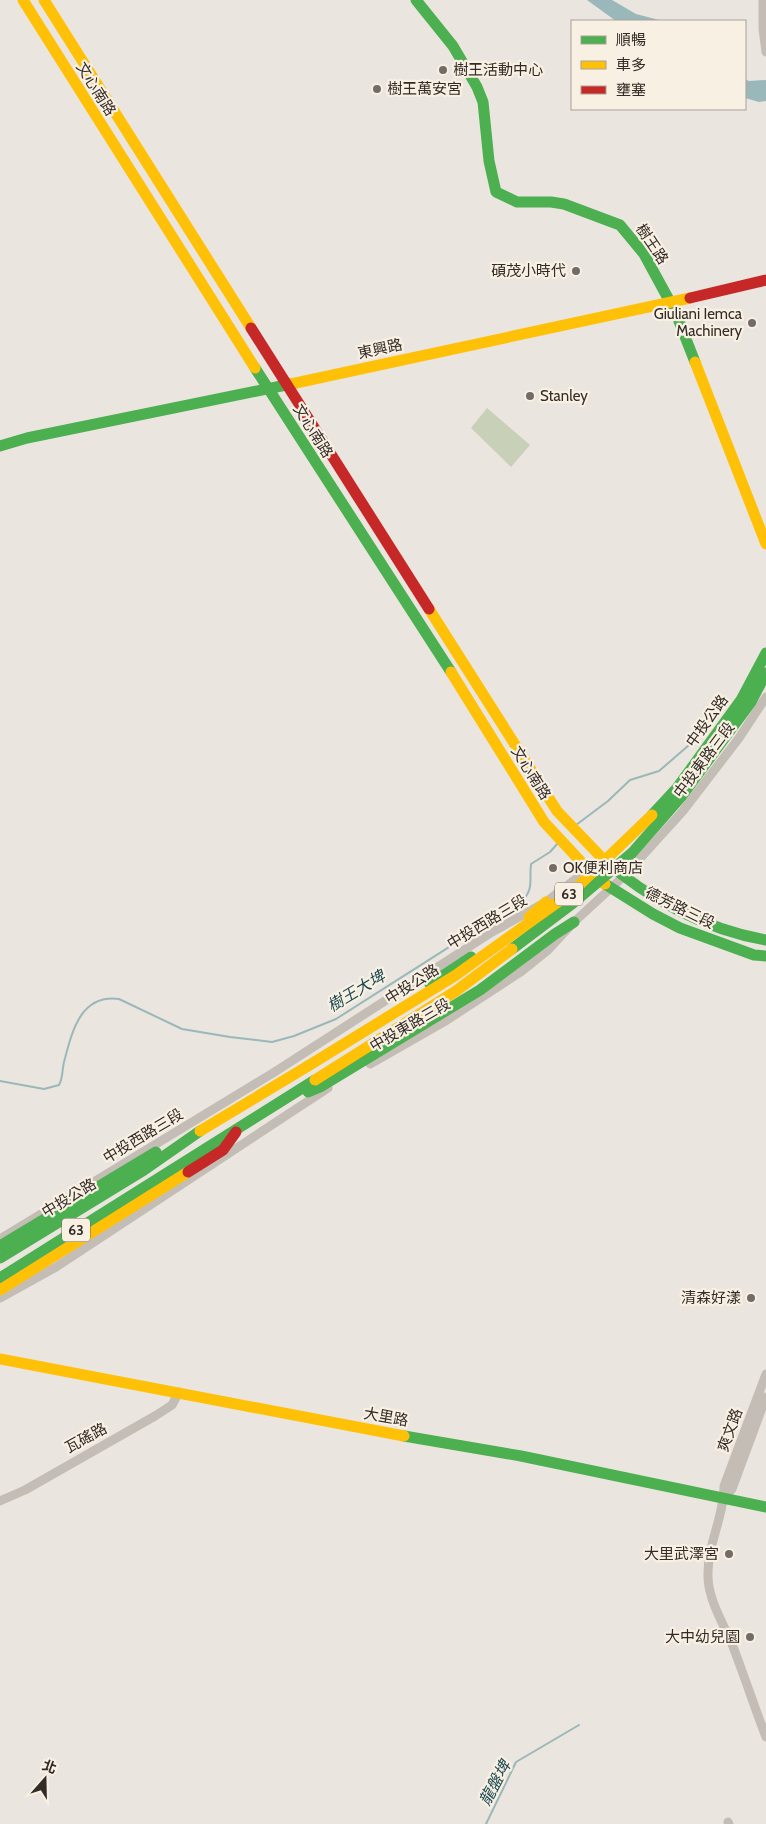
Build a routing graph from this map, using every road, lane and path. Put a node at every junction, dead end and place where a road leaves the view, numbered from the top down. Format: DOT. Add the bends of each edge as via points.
graph roads {
  1 [pos="23,0"];
  2 [pos="44,0"];
  3 [pos="416,0"];
  4 [pos="763,0"];
  5 [pos="766,51"];
  6 [pos="766,280"];
  7 [pos="670,303"];
  8 [pos="287,385"];
  9 [pos="269,389"];
  10 [pos="0,446"];
  11 [pos="766,544"];
  12 [pos="766,647"];
  13 [pos="766,653"];
  14 [pos="766,673"];
  15 [pos="740,691"];
  16 [pos="766,697"];
  17 [pos="760,706"];
  18 [pos="602,857"];
  19 [pos="587,870"];
  20 [pos="624,876"];
  21 [pos="612,889"];
  22 [pos="546,902"];
  23 [pos="574,922"];
  24 [pos="766,940"];
  25 [pos="766,956"];
  26 [pos="267,1089"];
  27 [pos="276,1106"];
  28 [pos="209,1125"];
  29 [pos="239,1127"];
  30 [pos="0,1239"];
  31 [pos="0,1246"];
  32 [pos="0,1258"];
  33 [pos="0,1278"];
  34 [pos="0,1290"];
  35 [pos="0,1298"];
  36 [pos="0,1359"];
  37 [pos="766,1374"];
  38 [pos="179,1392"];
  39 [pos="766,1397"];
  40 [pos="724,1497"];
  41 [pos="0,1501"];
  42 [pos="766,1507"];
  43 [pos="766,1737"];
  1 -- 9 [label="main road, 文心南路"];
  2 -- 8 [label="main road, 文心南路"];
  3 -- 7 [label="main road, 樹王路" via="471,74 482,99 491,178 496,192 516,202 564,204 620,226 644,254"];
  4 -- 5 [label="street"];
  6 -- 7 [label="main road, 東興路"];
  7 -- 8 [label="main road, 東興路"];
  7 -- 11 [label="main road, 樹王路"];
  8 -- 9 [label="main road, 東興路"];
  8 -- 18 [label="main road, 文心南路" via="557,811"];
  9 -- 10 [label="main road, 東興路"];
  9 -- 19 [label="main road, 文心南路" via="544,822"];
  12 -- 15 [label="street, 中投西路三段"];
  13 -- 26 [label="main road, 中投公路 / 63, bridge" via="741,700 677,788 572,892 456,975"];
  14 -- 27 [label="main road, 中投公路 / 63, bridge" via="751,702 681,797 632,853 573,903 456,991"];
  15 -- 17 [label="street" via="738,700 741,707 752,710"];
  15 -- 18 [label="street, 中投西路三段" via="680,776 645,816"];
  16 -- 17 [label="street, 中投東路三段"];
  17 -- 20 [label="street, 中投東路三段" via="683,811"];
  18 -- 19 [label="street, 中投西路三段"];
  18 -- 20 [label="main road, 德芳路三段"];
  19 -- 21 [label="main road, 德芳路三段"];
  19 -- 22 [label="street, 中投西路三段"];
  20 -- 21 [label="street, 中投東路三段"];
  20 -- 24 [label="main road, 德芳路三段" via="711,924"];
  21 -- 23 [label="street, 中投東路三段"];
  21 -- 25 [label="main road, 德芳路三段" via="680,928 730,948"];
  22 -- 26 [label="main road" via="514,930"];
  22 -- 30 [label="street, 中投西路三段" via="492,932 273,1073"];
  23 -- 27 [label="main road" via="480,990 320,1087"];
  23 -- 35 [label="street, 中投東路三段" via="548,950 522,971 447,1020 337,1082 56,1267"];
  26 -- 28 [label="main road, 中投公路 / 63"];
  27 -- 29 [label="main road, 中投公路 / 63"];
  28 -- 31 [label="main road" via="156,1152"];
  28 -- 32 [label="main road, 中投公路 / 63" via="144,1170"];
  29 -- 33 [label="main road, 中投公路 / 63"];
  29 -- 34 [label="main road" via="223,1150"];
  36 -- 38 [label="main road, 大里路"];
  37 -- 40 [label="street, 爽文路" via="724,1486"];
  38 -- 40 [label="main road, 大里路"];
  38 -- 41 [label="street, 瓦磘路" via="172,1405 155,1416"];
  39 -- 40 [label="street, 爽文路" via="732,1489"];
  40 -- 42 [label="main road, 大里路"];
  40 -- 43 [label="street, 爽文路" via="709,1562 709,1588"];
}
